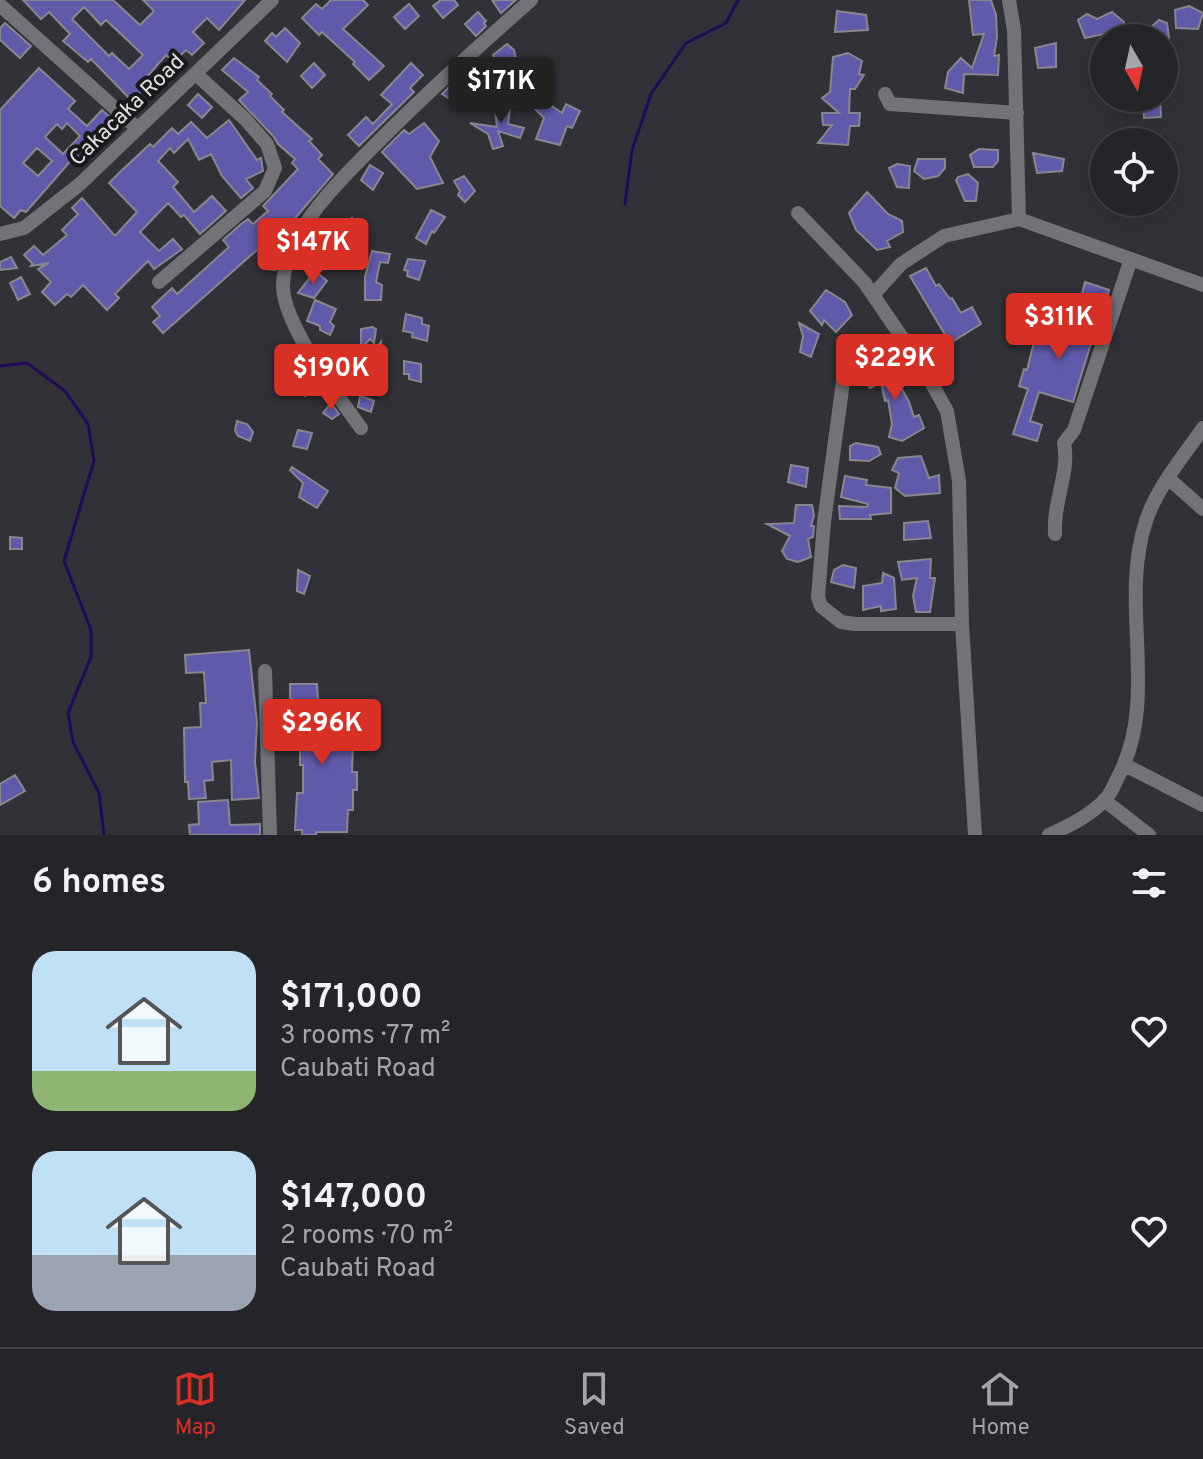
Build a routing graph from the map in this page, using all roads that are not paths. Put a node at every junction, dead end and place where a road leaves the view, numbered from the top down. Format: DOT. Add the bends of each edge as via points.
graph roads {
  1 [pos="272,0"];
  2 [pos="531,0"];
  3 [pos="1009,0"];
  4 [pos="0,5"];
  5 [pos="196,74"];
  6 [pos="885,94"];
  7 [pos="1017,113"];
  8 [pos="137,128"];
  9 [pos="798,213"];
  10 [pos="1019,219"];
  11 [pos="0,234"];
  12 [pos="1131,259"];
  13 [pos="159,282"];
  14 [pos="1203,285"];
  15 [pos="873,295"];
  16 [pos="903,338"];
  17 [pos="361,428"];
  18 [pos="1203,428"];
  19 [pos="1168,478"];
  20 [pos="1203,509"];
  21 [pos="1055,534"];
  22 [pos="962,624"];
  23 [pos="265,671"];
  24 [pos="1125,765"];
  25 [pos="1104,800"];
  26 [pos="1203,805"];
  27 [pos="270,835"];
  28 [pos="975,835"];
  29 [pos="1049,835"];
  30 [pos="1149,835"];
  1 -- 5 [label="street, Cakacaka Road"];
  2 -- 17 [label="street" via="452,68 336,185 288,258 283,287 307,350"];
  3 -- 7 [label="street"];
  4 -- 8 [label="street"];
  5 -- 8 [label="street, Cakacaka Road"];
  5 -- 13 [label="street" via="267,144 275,168 265,191"];
  6 -- 7 [label="street" via="890,104"];
  7 -- 10 [label="street"];
  8 -- 11 [label="street, Cakacaka Road" via="80,184 24,228"];
  9 -- 15 [label="street"];
  10 -- 12 [label="street"];
  10 -- 15 [label="street" via="944,236 901,264"];
  12 -- 14 [label="street"];
  12 -- 21 [label="street" via="1074,430 1064,443 1067,456 1053,513"];
  15 -- 16 [label="street"];
  16 -- 22 [label="street" via="947,411 959,481"];
  16 -- 22 [label="street" via="847,376 842,386 818,597 841,622"];
  18 -- 19 [label="street"];
  19 -- 20 [label="street"];
  19 -- 24 [label="street" via="1146,521 1138,560 1138,714"];
  22 -- 28 [label="street"];
  23 -- 27 [label="street"];
  24 -- 25 [label="street"];
  24 -- 26 [label="street"];
  25 -- 29 [label="street" via="1077,822"];
  25 -- 30 [label="street"];
}
